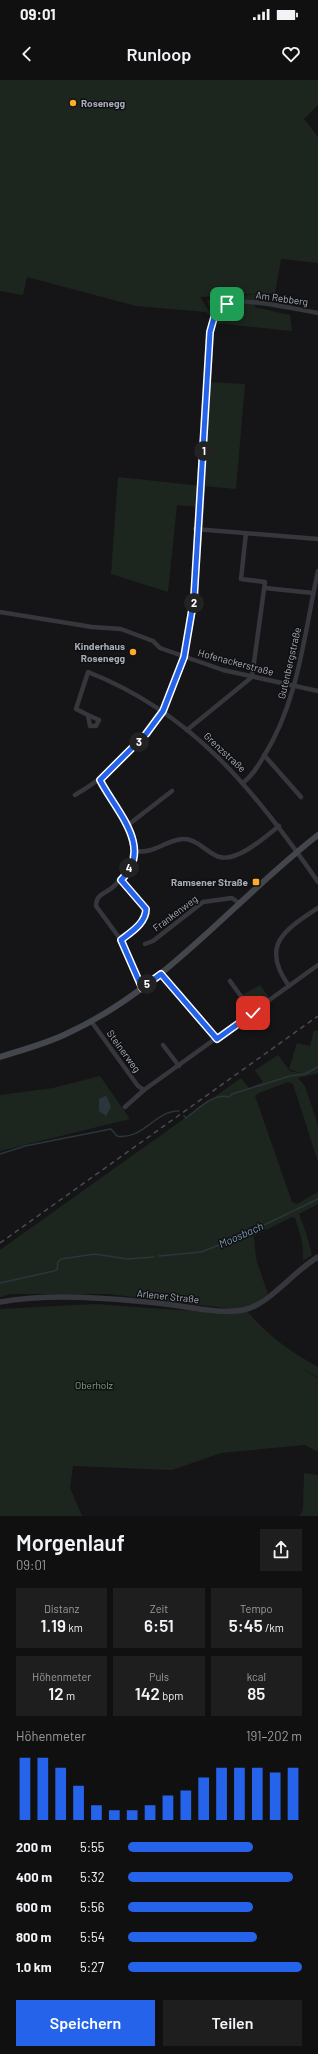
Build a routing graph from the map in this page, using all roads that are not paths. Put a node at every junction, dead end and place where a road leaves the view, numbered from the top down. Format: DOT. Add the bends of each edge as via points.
graph roads {
  1 [pos="318,313"];
  2 [pos="197,530"];
  3 [pos="246,533"];
  4 [pos="318,539"];
  5 [pos="318,571"];
  6 [pos="265,588"];
  7 [pos="313,593"];
  8 [pos="0,612"];
  9 [pos="184,657"];
  10 [pos="252,678"];
  11 [pos="294,686"];
  12 [pos="318,691"];
  13 [pos="163,711"];
  14 [pos="88,715"];
  15 [pos="187,730"];
  16 [pos="264,755"];
  17 [pos="100,780"];
  18 [pos="244,782"];
  19 [pos="172,792"];
  20 [pos="75,795"];
  21 [pos="301,797"];
  22 [pos="128,825"];
  23 [pos="279,826"];
  24 [pos="318,835"];
  25 [pos="135,851"];
  26 [pos="297,851"];
  27 [pos="123,878"];
  28 [pos="318,882"];
  29 [pos="239,904"];
  30 [pos="318,908"];
  31 [pos="121,940"];
  32 [pos="145,944"];
  33 [pos="318,965"];
  34 [pos="161,974"];
  35 [pos="230,981"];
  36 [pos="289,986"];
  37 [pos="142,988"];
  38 [pos="253,1013"];
  39 [pos="91,1021"];
  40 [pos="217,1039"];
  41 [pos="163,1045"];
  42 [pos="0,1057"];
  43 [pos="179,1066"];
  44 [pos="144,1090"];
  45 [pos="124,1107"];
  46 [pos="318,1258"];
  47 [pos="0,1302"];
  1 -- 2 [label="street, Am Rebberg" via="236,302 220,308 214,318 210,332"];
  2 -- 3 [label="street"];
  2 -- 9 [label="street" via="194,598"];
  3 -- 4 [label="street"];
  3 -- 6 [label="street" via="241,579 265,582"];
  5 -- 7 [label="street, Gutenbergstraße"];
  6 -- 7 [label="street"];
  6 -- 10 [label="street"];
  7 -- 11 [label="street, Gutenbergstraße"];
  8 -- 9 [label="street, Hofenackerstraße" via="122,629 147,638 160,648"];
  9 -- 10 [label="street, Hofenackerstraße"];
  9 -- 13 [label="street"];
  10 -- 11 [label="street, Hofenackerstraße"];
  10 -- 15 [label="street"];
  11 -- 12 [label="street, Hofenackerstraße"];
  11 -- 16 [label="street, Gutenbergstraße" via="290,703"];
  13 -- 14 [label="street, Grenzstraße" via="128,690 88,672 76,709"];
  13 -- 15 [label="street, Grenzstraße"];
  13 -- 17 [label="street" via="146,734"];
  15 -- 18 [label="street, Grenzstraße"];
  16 -- 18 [label="street, Gutenbergstraße" via="251,777"];
  16 -- 21 [label="street"];
  17 -- 20 [label="street"];
  17 -- 22 [label="street"];
  18 -- 23 [label="street, Grenzstraße"];
  19 -- 22 [label="street"];
  22 -- 25 [label="street"];
  23 -- 25 [label="street" via="246,851 228,858 214,855 188,839 176,840 150,851"];
  23 -- 26 [label="street, Grenzstraße"];
  24 -- 26 [label="main road"];
  25 -- 27 [label="street"];
  26 -- 28 [label="street, Grenzstraße"];
  26 -- 29 [label="main road"];
  27 -- 31 [label="street" via="146,909 146,915 138,926"];
  27 -- 31 [label="street" via="100,894 96,900 96,906"];
  29 -- 32 [label="street, Frankenweg" via="232,898 203,902 153,941"];
  29 -- 34 [label="main road"];
  30 -- 36 [label="street" via="286,930 279,941 278,966"];
  31 -- 37 [label="street"];
  33 -- 36 [label="street"];
  34 -- 37 [label="main road"];
  34 -- 40 [label="street"];
  35 -- 38 [label="street"];
  36 -- 38 [label="street"];
  37 -- 39 [label="main road"];
  38 -- 40 [label="street"];
  39 -- 42 [label="main road" via="49,1041"];
  39 -- 44 [label="street, Steinerweg" via="138,1086"];
  40 -- 43 [label="street"];
  41 -- 43 [label="street"];
  43 -- 44 [label="street"];
  44 -- 45 [label="street"];
  46 -- 47 [label="street, Arlener Straße" via="303,1266 262,1301 246,1310 77,1298 22,1298"];
}
